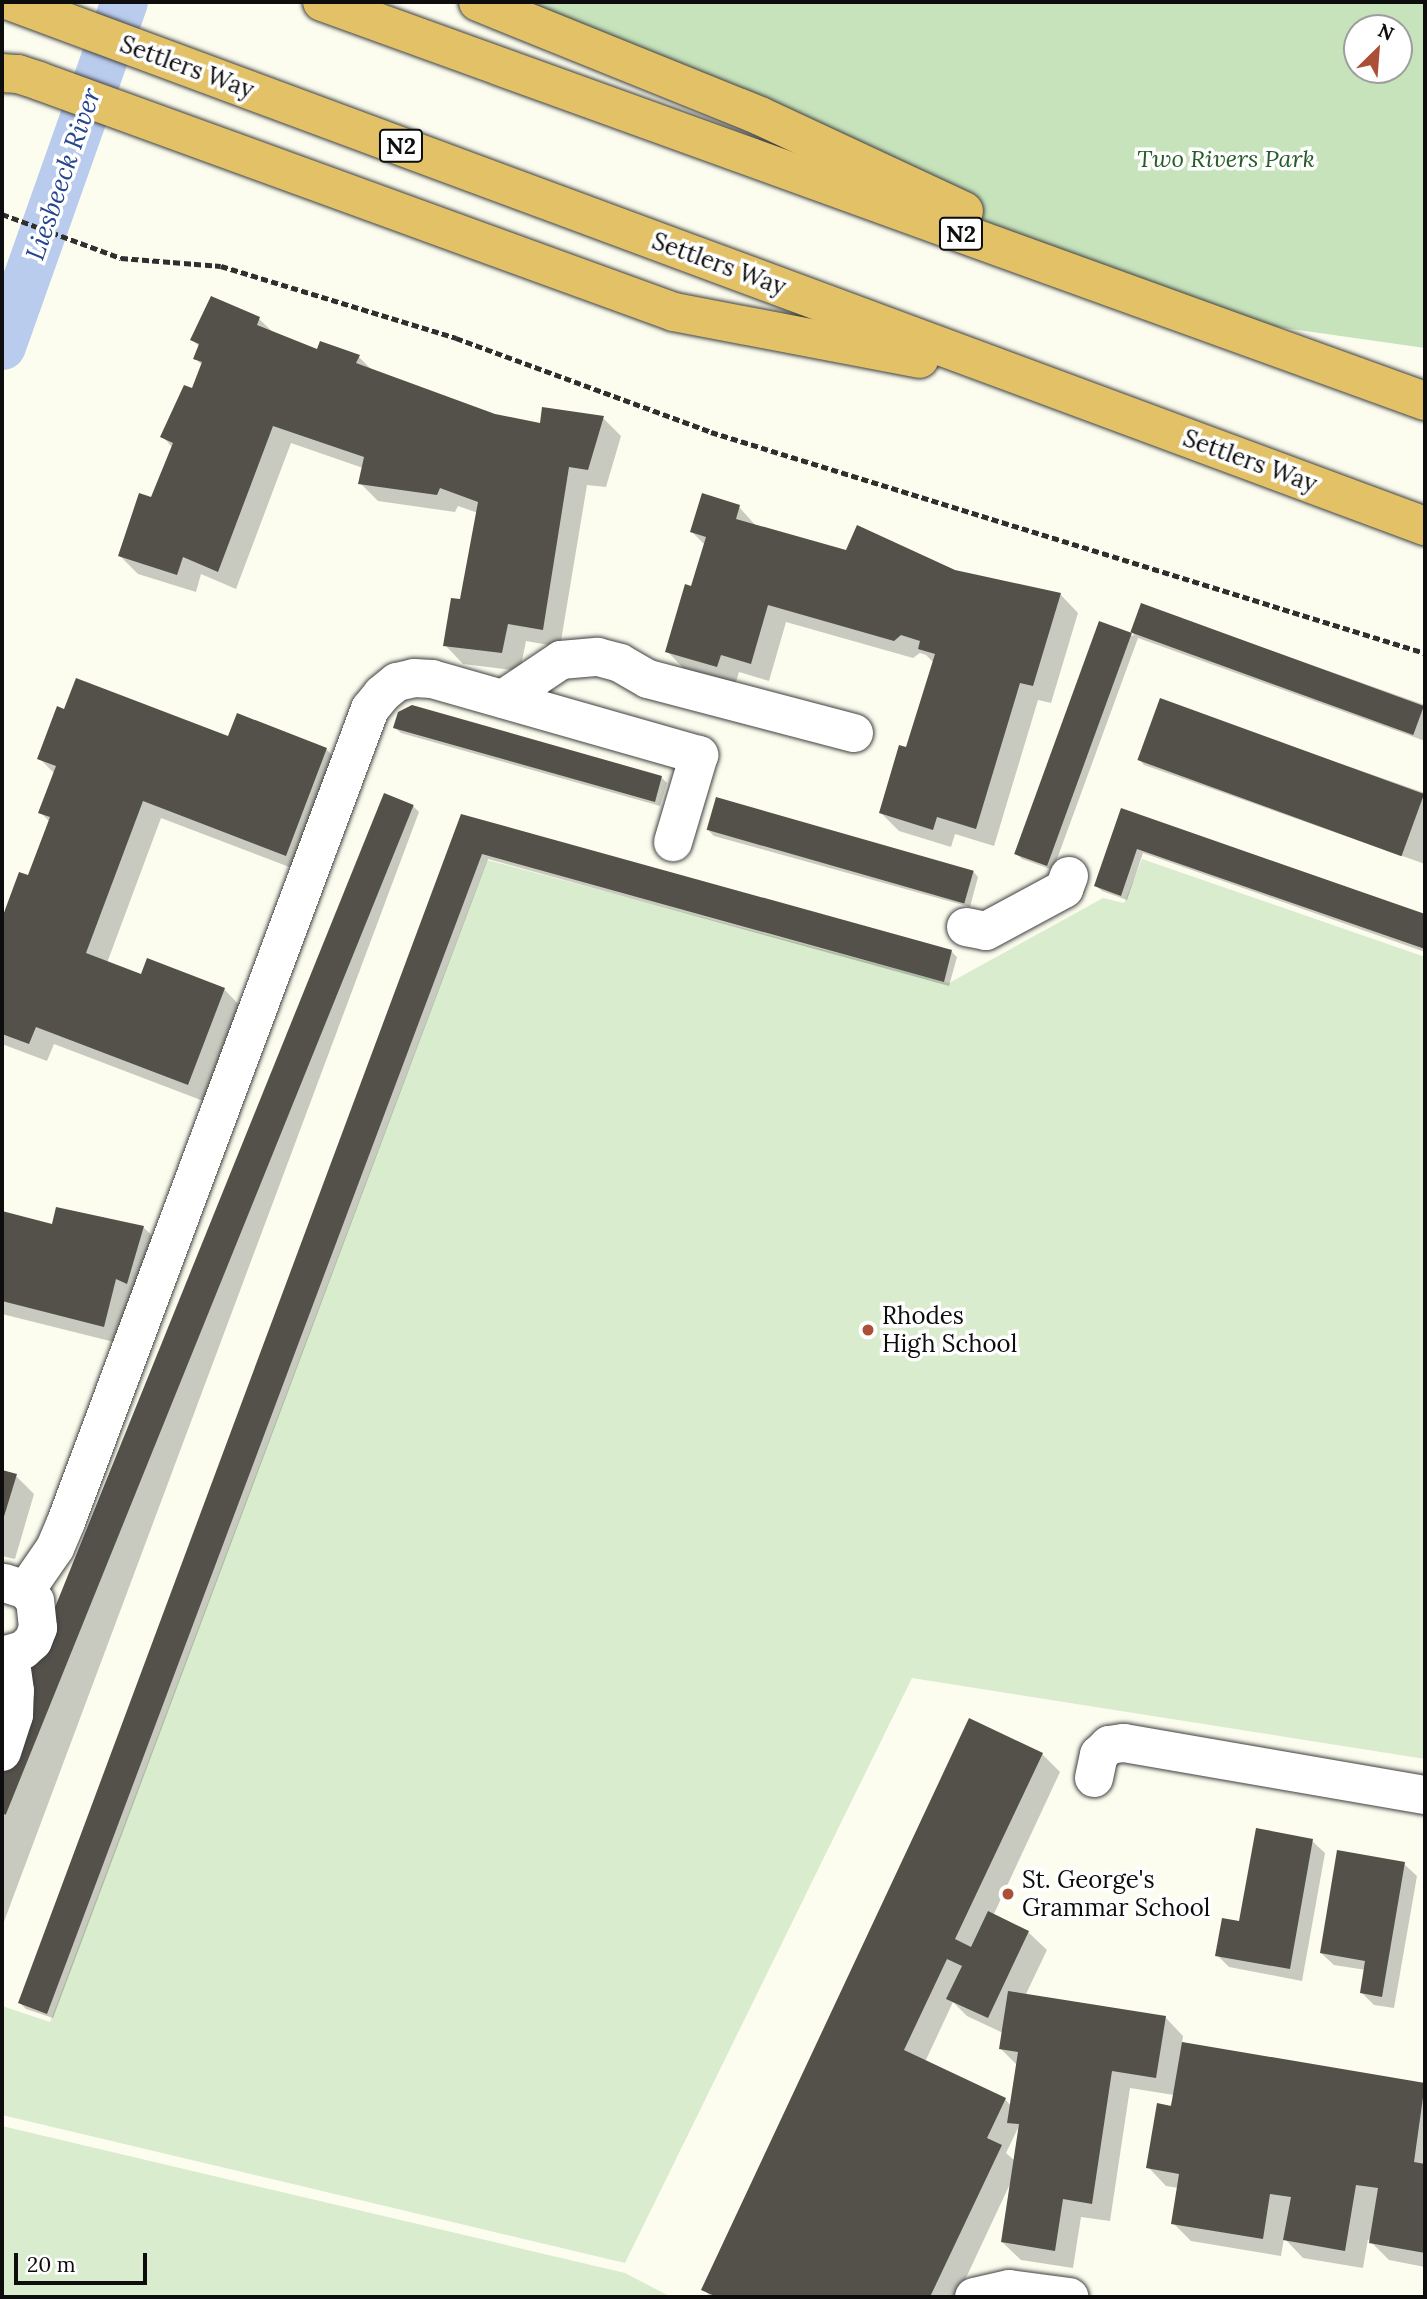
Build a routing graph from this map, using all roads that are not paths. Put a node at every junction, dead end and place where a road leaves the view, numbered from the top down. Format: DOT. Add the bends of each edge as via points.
graph roads {
  1 [pos="12,2"];
  2 [pos="322,2"];
  3 [pos="478,2"];
  4 [pos="15,73"];
  5 [pos="1185,314"];
  6 [pos="1029,380"];
  7 [pos="1425,401"];
  8 [pos="1425,526"];
  9 [pos="503,699"];
  10 [pos="854,733"];
  11 [pos="673,842"];
  12 [pos="1069,876"];
  13 [pos="966,927"];
  14 [pos="14,1586"];
  15 [pos="6,1656"];
  16 [pos="2,1752"];
  17 [pos="1094,1778"];
  18 [pos="1425,1795"];
  19 [pos="1050,2296"];
  20 [pos="974,2297"];
  1 -- 6 [label="highway, Settlers Way / N2"];
  2 -- 5 [label="highway, N2"];
  3 -- 5 [label="highway" via="760,116"];
  4 -- 6 [label="highway" via="674,312"];
  5 -- 7 [label="highway, N2"];
  6 -- 8 [label="highway, Settlers Way / N2"];
  9 -- 10 [label="street" via="561,660 598,657 648,679"];
  9 -- 11 [label="street" via="699,755"];
  9 -- 14 [label="street" via="414,678 397,682 370,709 66,1522 55,1548"];
  12 -- 13 [label="street" via="1063,889 986,931"];
  14 -- 15 [label="street" via="35,1601 38,1628 33,1641"];
  15 -- 16 [label="street" via="15,1691 14,1715"];
  17 -- 18 [label="street" via="1099,1755 1109,1745 1124,1742"];
  19 -- 20 [label="street" via="1009,2289"];
}
